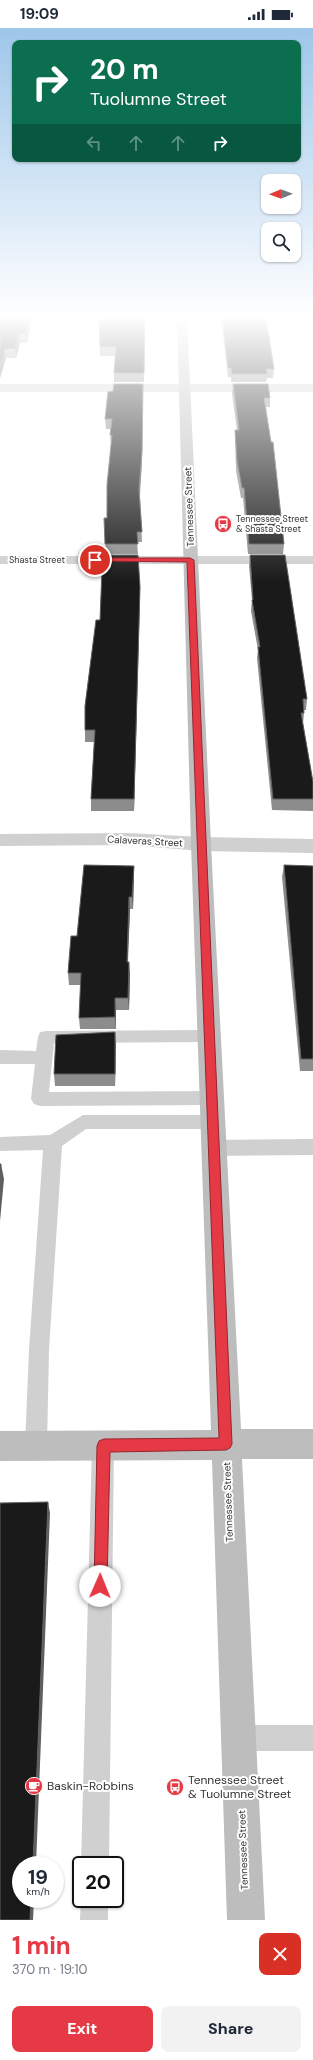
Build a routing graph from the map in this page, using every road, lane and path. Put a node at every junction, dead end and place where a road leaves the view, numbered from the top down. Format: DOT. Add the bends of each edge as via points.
graph roads {
  1 [pos="185,405"];
  2 [pos="0,560"];
  3 [pos="190,560"];
  4 [pos="313,560"];
  5 [pos="0,840"];
  6 [pos="201,844"];
  7 [pos="313,846"];
  8 [pos="210,1036"];
  9 [pos="0,1057"];
  10 [pos="44,1058"];
  11 [pos="212,1098"];
  12 [pos="213,1135"];
  13 [pos="54,1142"];
  14 [pos="0,1144"];
  15 [pos="313,1147"];
  16 [pos="226,1444"];
  17 [pos="313,1444"];
  18 [pos="0,1446"];
  19 [pos="36,1446"];
  20 [pos="104,1446"];
  21 [pos="238,1738"];
  22 [pos="313,1738"];
  23 [pos="95,1856"];
  24 [pos="94,1908"];
  25 [pos="94,1920"];
  26 [pos="246,1920"];
  1 -- 3 [label="main road, Tennessee Street"];
  2 -- 3 [label="street, Shasta Street"];
  3 -- 4 [label="street, Shasta Street"];
  3 -- 6 [label="main road, Tennessee Street"];
  5 -- 6 [label="street, Calaveras Street" via="128,838"];
  6 -- 7 [label="street, Calaveras Street"];
  6 -- 8 [label="main road, Tennessee Street"];
  8 -- 10 [label="lane" via="46,1037"];
  8 -- 11 [label="main road, Tennessee Street"];
  9 -- 10 [label="lane"];
  10 -- 11 [label="lane" via="40,1099"];
  11 -- 12 [label="main road, Tennessee Street"];
  12 -- 13 [label="lane" via="83,1122"];
  12 -- 15 [label="lane"];
  12 -- 16 [label="main road, Tennessee Street"];
  13 -- 14 [label="lane"];
  13 -- 19 [label="lane" via="39,1350"];
  16 -- 17 [label="main road"];
  16 -- 20 [label="main road"];
  16 -- 21 [label="main road, Tennessee Street"];
  18 -- 19 [label="main road"];
  19 -- 20 [label="main road"];
  20 -- 23 [label="lane"];
  21 -- 22 [label="lane"];
  21 -- 26 [label="main road, Tennessee Street"];
  24 -- 25 [label="lane"];
}
